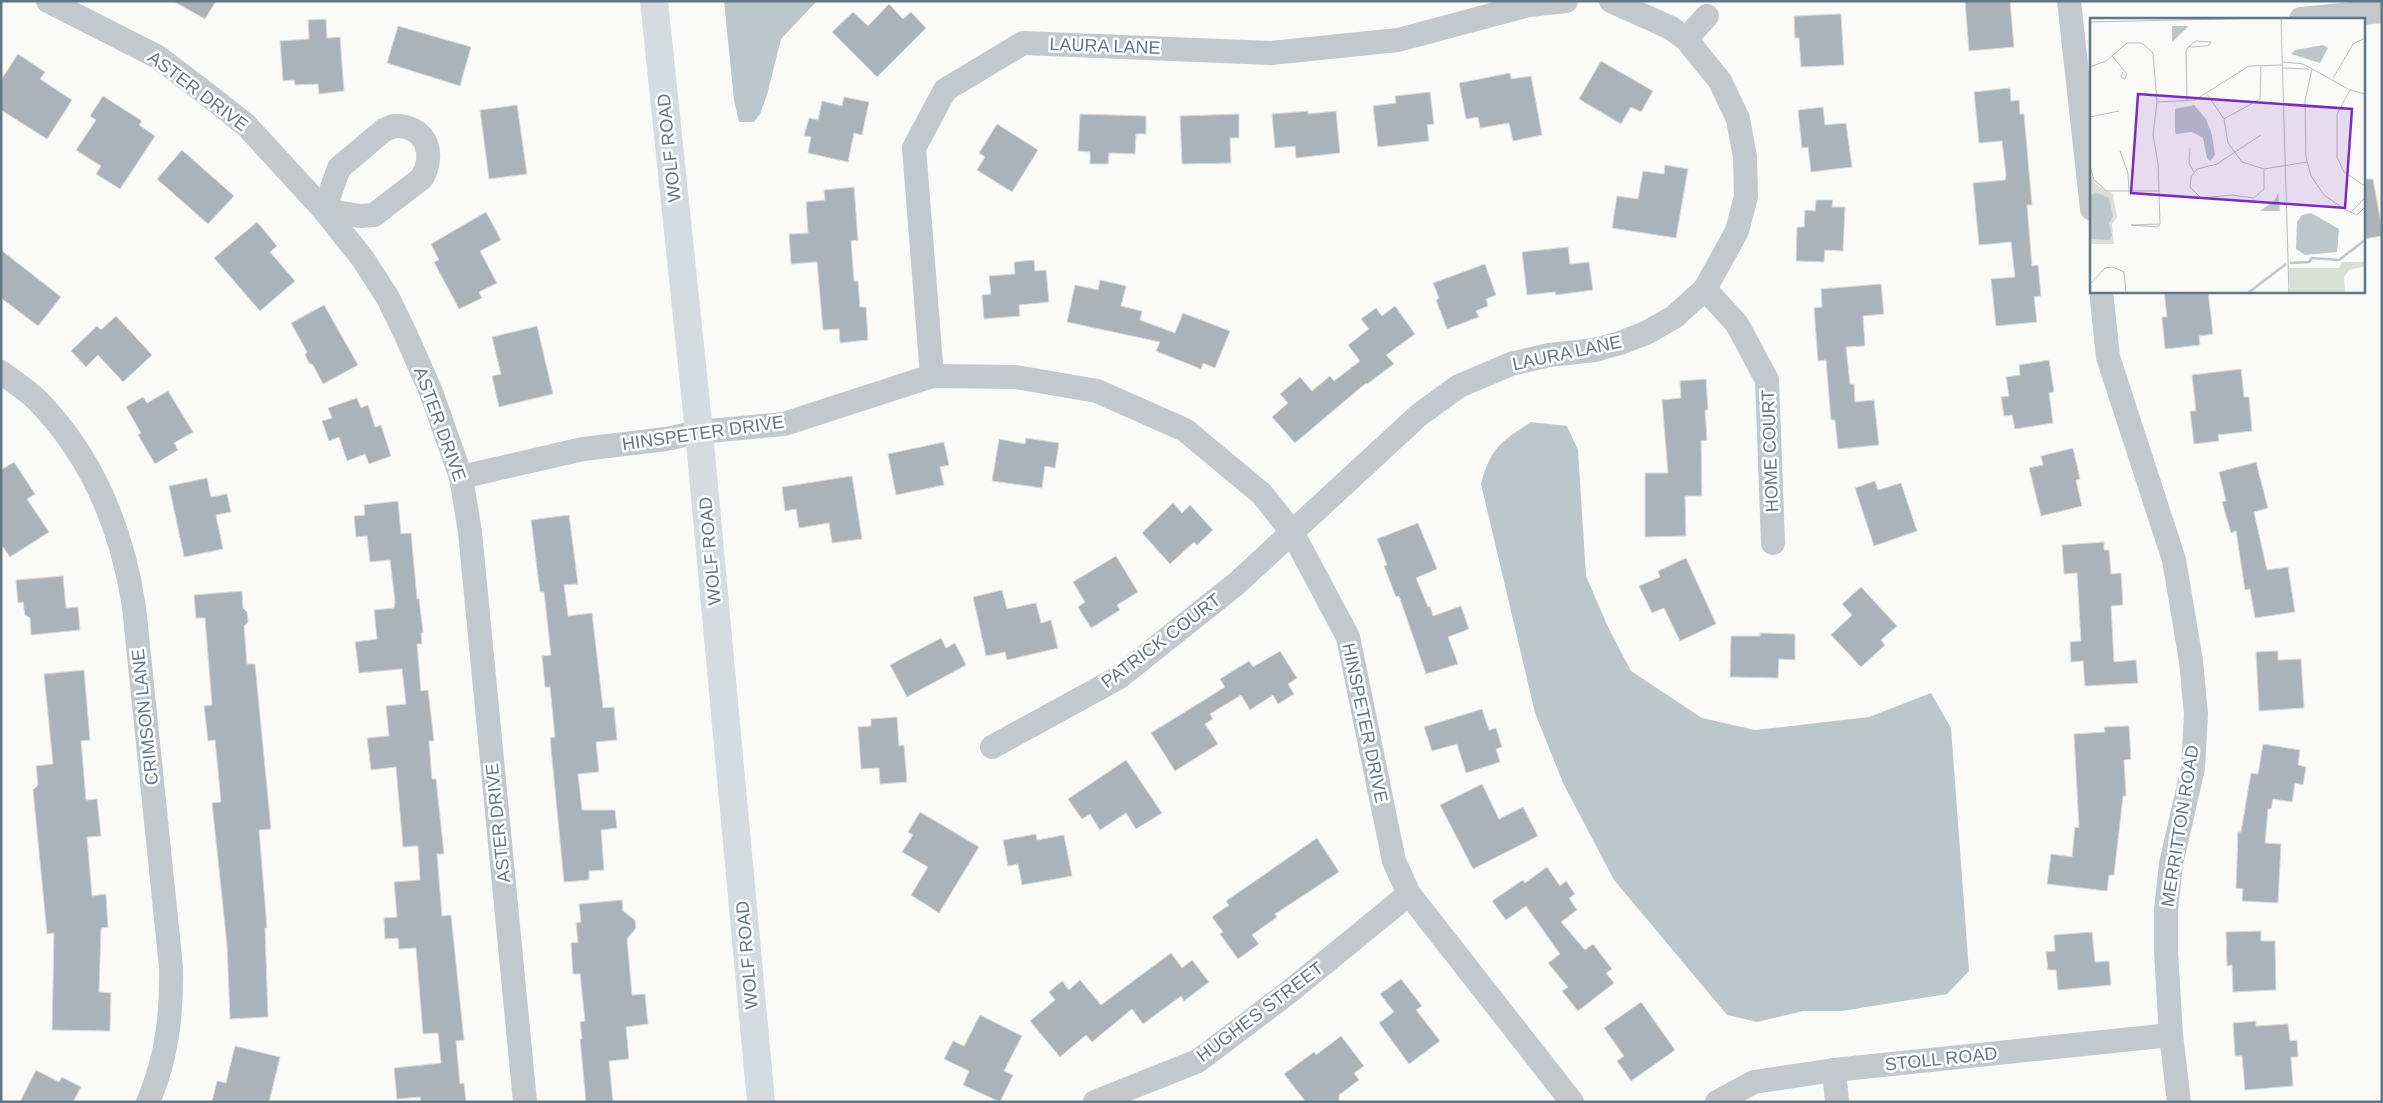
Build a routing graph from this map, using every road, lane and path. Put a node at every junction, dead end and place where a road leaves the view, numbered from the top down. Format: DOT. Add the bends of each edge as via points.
graph roads {
  1 [pos="48,1"];
  2 [pos="654,1"];
  3 [pos="1566,1"];
  4 [pos="1611,1"];
  5 [pos="2069,1"];
  6 [pos="2382,11"];
  7 [pos="1707,16"];
  8 [pos="2311,18"];
  9 [pos="1686,39"];
  10 [pos="2082,40"];
  11 [pos="2090,175"];
  12 [pos="324,210"];
  13 [pos="1705,289"];
  14 [pos="2101,292"];
  15 [pos="1,372"];
  16 [pos="932,376"];
  17 [pos="699,432"];
  18 [pos="461,477"];
  19 [pos="1292,532"];
  20 [pos="1773,543"];
  21 [pos="992,747"];
  22 [pos="1409,894"];
  23 [pos="2171,1035"];
  24 [pos="1834,1070"];
  25 [pos="148,1102"];
  26 [pos="525,1102"];
  27 [pos="761,1102"];
  28 [pos="1095,1102"];
  29 [pos="1572,1102"];
  30 [pos="1717,1102"];
  31 [pos="1838,1102"];
  32 [pos="2179,1102"];
  1 -- 12 [label="street, ASTER DRIVE" via="158,58 187,79 246,124"];
  2 -- 17 [label="main road, WOLF ROAD"];
  3 -- 16 [label="street, LAURA LANE" via="1529,4 1398,40 1271,52 1023,43 946,90 914,148"];
  4 -- 9 [label="street, LAURA LANE" via="1671,28"];
  5 -- 10 [label="street"];
  6 -- 8 [label="street"];
  7 -- 9 [label="street"];
  9 -- 13 [label="street, LAURA LANE" via="1720,81 1738,119 1745,157 1746,196 1737,231"];
  10 -- 11 [label="street"];
  12 -- 12 [label="street" via="374,215 422,178 429,159 429,149 422,138 404,126 384,130 339,168"];
  12 -- 18 [label="street, ASTER DRIVE" via="363,259 388,298 431,392"];
  13 -- 19 [label="street, LAURA LANE" via="1674,317 1646,333 1595,350 1549,355 1511,364 1459,386 1419,415"];
  13 -- 20 [label="street, HOME COURT" via="1737,324 1767,380"];
  14 -- 23 [label="street, MERRITTON ROAD" via="2108,356 2174,560 2191,661 2196,714 2193,768 2171,864 2166,910"];
  15 -- 25 [label="street, CRIMSON LANE" via="36,400 85,461 108,508 128,566 172,1001 163,1064"];
  16 -- 17 [label="street, HINSPETER DRIVE" via="784,424"];
  16 -- 19 [label="street, HINSPETER DRIVE" via="1016,377 1096,391 1185,430 1262,494"];
  17 -- 18 [label="street, HINSPETER DRIVE" via="583,449"];
  17 -- 27 [label="main road, WOLF ROAD"];
  18 -- 26 [label="street, ASTER DRIVE" via="470,532"];
  19 -- 21 [label="street, PATRICK COURT" via="1236,584 1118,678"];
  19 -- 22 [label="street, HINSPETER DRIVE" via="1348,638 1394,861"];
  22 -- 28 [label="street, HUGHES STREET" via="1198,1061"];
  22 -- 29 [label="street, HINSPETER DRIVE"];
  23 -- 24 [label="street, STOLL ROAD"];
  23 -- 32 [label="street, MERRITTON ROAD"];
  24 -- 30 [label="street, STOLL ROAD" via="1754,1082"];
  24 -- 31 [label="street"];
}
